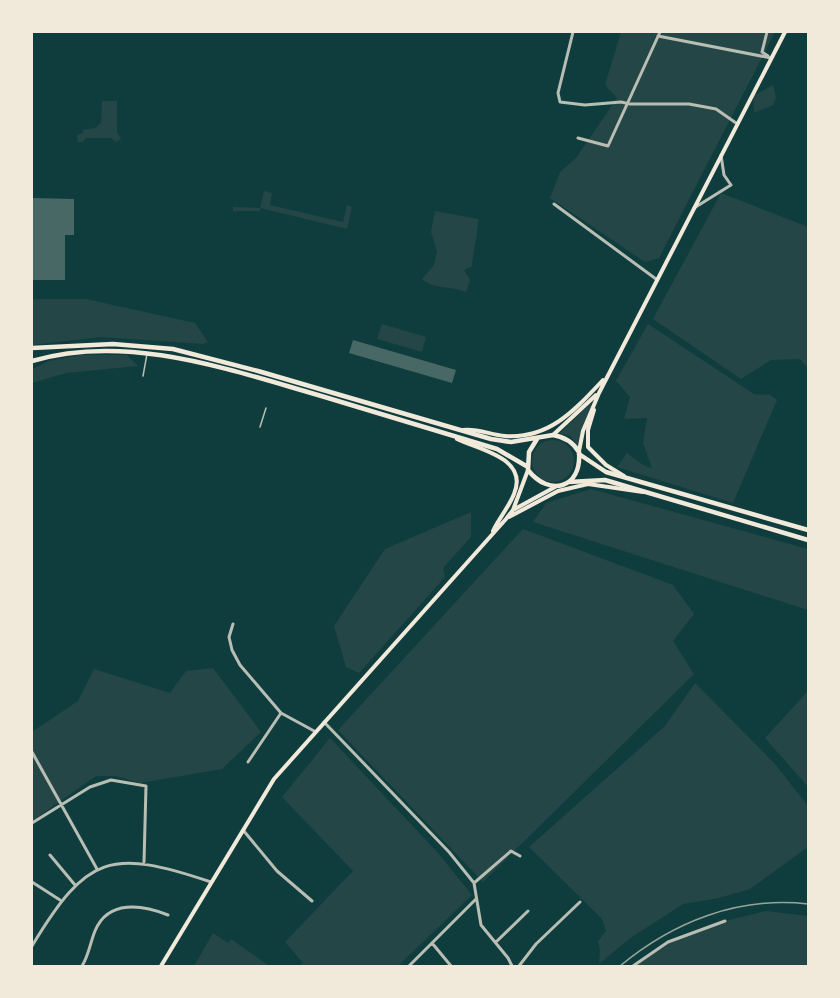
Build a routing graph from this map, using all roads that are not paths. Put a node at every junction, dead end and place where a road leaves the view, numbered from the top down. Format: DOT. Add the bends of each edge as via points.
graph roads {
  1 [pos="573,32"];
  2 [pos="767,32"];
  3 [pos="785,32"];
  4 [pos="659,34"];
  5 [pos="771,58"];
  6 [pos="627,104"];
  7 [pos="736,123"];
  8 [pos="578,138"];
  9 [pos="721,154"];
  10 [pos="554,204"];
  11 [pos="692,209"];
  12 [pos="656,279"];
  13 [pos="32,348"];
  14 [pos="147,354"];
  15 [pos="32,361"];
  16 [pos="607,375"];
  17 [pos="142,376"];
  18 [pos="598,393"];
  19 [pos="595,402"];
  20 [pos="266,408"];
  21 [pos="260,427"];
  22 [pos="461,430"];
  23 [pos="449,434"];
  24 [pos="553,435"];
  25 [pos="537,440"];
  26 [pos="579,453"];
  27 [pos="528,468"];
  28 [pos="627,478"];
  29 [pos="569,482"];
  30 [pos="555,487"];
  31 [pos="646,492"];
  32 [pos="513,510"];
  33 [pos="506,519"];
  34 [pos="808,530"];
  35 [pos="490,536"];
  36 [pos="808,540"];
  37 [pos="233,624"];
  38 [pos="281,713"];
  39 [pos="324,722"];
  40 [pos="315,732"];
  41 [pos="32,752"];
  42 [pos="248,762"];
  43 [pos="61,803"];
  44 [pos="32,823"];
  45 [pos="242,829"];
  46 [pos="50,855"];
  47 [pos="520,856"];
  48 [pos="144,862"];
  49 [pos="97,868"];
  50 [pos="32,882"];
  51 [pos="211,882"];
  52 [pos="474,883"];
  53 [pos="75,885"];
  54 [pos="476,898"];
  55 [pos="60,900"];
  56 [pos="312,901"];
  57 [pos="580,902"];
  58 [pos="528,911"];
  59 [pos="168,915"];
  60 [pos="725,921"];
  61 [pos="32,936"];
  62 [pos="37,937"];
  63 [pos="496,942"];
  64 [pos="432,943"];
  65 [pos="32,946"];
  66 [pos="82,966"];
  67 [pos="161,966"];
  68 [pos="409,966"];
  69 [pos="451,966"];
  70 [pos="512,966"];
  71 [pos="519,966"];
  72 [pos="633,966"];
  1 -- 6 [label="street" via="558,93 560,102"];
  2 -- 5 [label="street" via="762,52"];
  3 -- 5 [label="main road"];
  4 -- 5 [label="street"];
  4 -- 6 [label="street"];
  5 -- 7 [label="main road"];
  6 -- 7 [label="street" via="689,104 716,109"];
  6 -- 8 [label="street" via="608,147"];
  7 -- 9 [label="main road"];
  9 -- 11 [label="main road"];
  9 -- 11 [label="street" via="724,176 731,185"];
  10 -- 12 [label="street"];
  11 -- 12 [label="main road"];
  12 -- 16 [label="main road"];
  13 -- 22 [label="main road" via="113,344 172,349"];
  14 -- 15 [label="main road" via="90,351"];
  14 -- 17 [label="lane"];
  14 -- 23 [label="main road" via="277,383"];
  16 -- 18 [label="main road"];
  16 -- 22 [label="main road" via="558,424 539,433 519,436"];
  18 -- 19 [label="main road"];
  18 -- 24 [label="main road"];
  19 -- 26 [label="main road"];
  19 -- 28 [label="main road" via="588,447"];
  20 -- 21 [label="lane"];
  22 -- 25 [label="main road" via="511,442"];
  23 -- 27 [label="main road" via="497,449"];
  23 -- 35 [label="main road" via="499,456 512,467 515,491"];
  24 -- 25 [label="main road"];
  24 -- 26 [label="main road" via="570,441"];
  25 -- 27 [label="main road" via="529,452"];
  26 -- 28 [label="main road" via="606,472"];
  26 -- 29 [label="main road" via="578,467"];
  27 -- 30 [label="main road" via="537,481"];
  27 -- 32 [label="main road"];
  28 -- 34 [label="main road"];
  29 -- 30 [label="main road"];
  29 -- 31 [label="main road" via="605,480"];
  30 -- 32 [label="main road"];
  31 -- 33 [label="main road" via="588,484 558,491"];
  31 -- 36 [label="main road"];
  32 -- 33 [label="main road"];
  33 -- 35 [label="main road"];
  35 -- 39 [label="main road"];
  37 -- 38 [label="street" via="229,637 240,665"];
  38 -- 40 [label="street"];
  38 -- 42 [label="street"];
  39 -- 40 [label="main road"];
  39 -- 52 [label="street"];
  40 -- 45 [label="main road" via="274,779"];
  41 -- 43 [label="street"];
  43 -- 44 [label="street"];
  43 -- 48 [label="street" via="111,780 146,786"];
  43 -- 49 [label="street"];
  45 -- 51 [label="main road"];
  45 -- 56 [label="street" via="277,871"];
  46 -- 53 [label="street"];
  47 -- 52 [label="street" via="512,851"];
  48 -- 49 [label="street"];
  48 -- 51 [label="street"];
  49 -- 53 [label="street"];
  50 -- 55 [label="street"];
  51 -- 67 [label="main road"];
  52 -- 54 [label="street"];
  53 -- 55 [label="street"];
  54 -- 63 [label="street" via="481,925"];
  54 -- 64 [label="street"];
  55 -- 62 [label="street"];
  57 -- 71 [label="street"];
  58 -- 63 [label="street"];
  59 -- 66 [label="street" via="138,906 111,912 96,929"];
  60 -- 72 [label="street" via="668,942"];
  61 -- 62 [label="street"];
  62 -- 65 [label="street"];
  63 -- 70 [label="street"];
  64 -- 68 [label="street"];
  64 -- 69 [label="street"];
}
